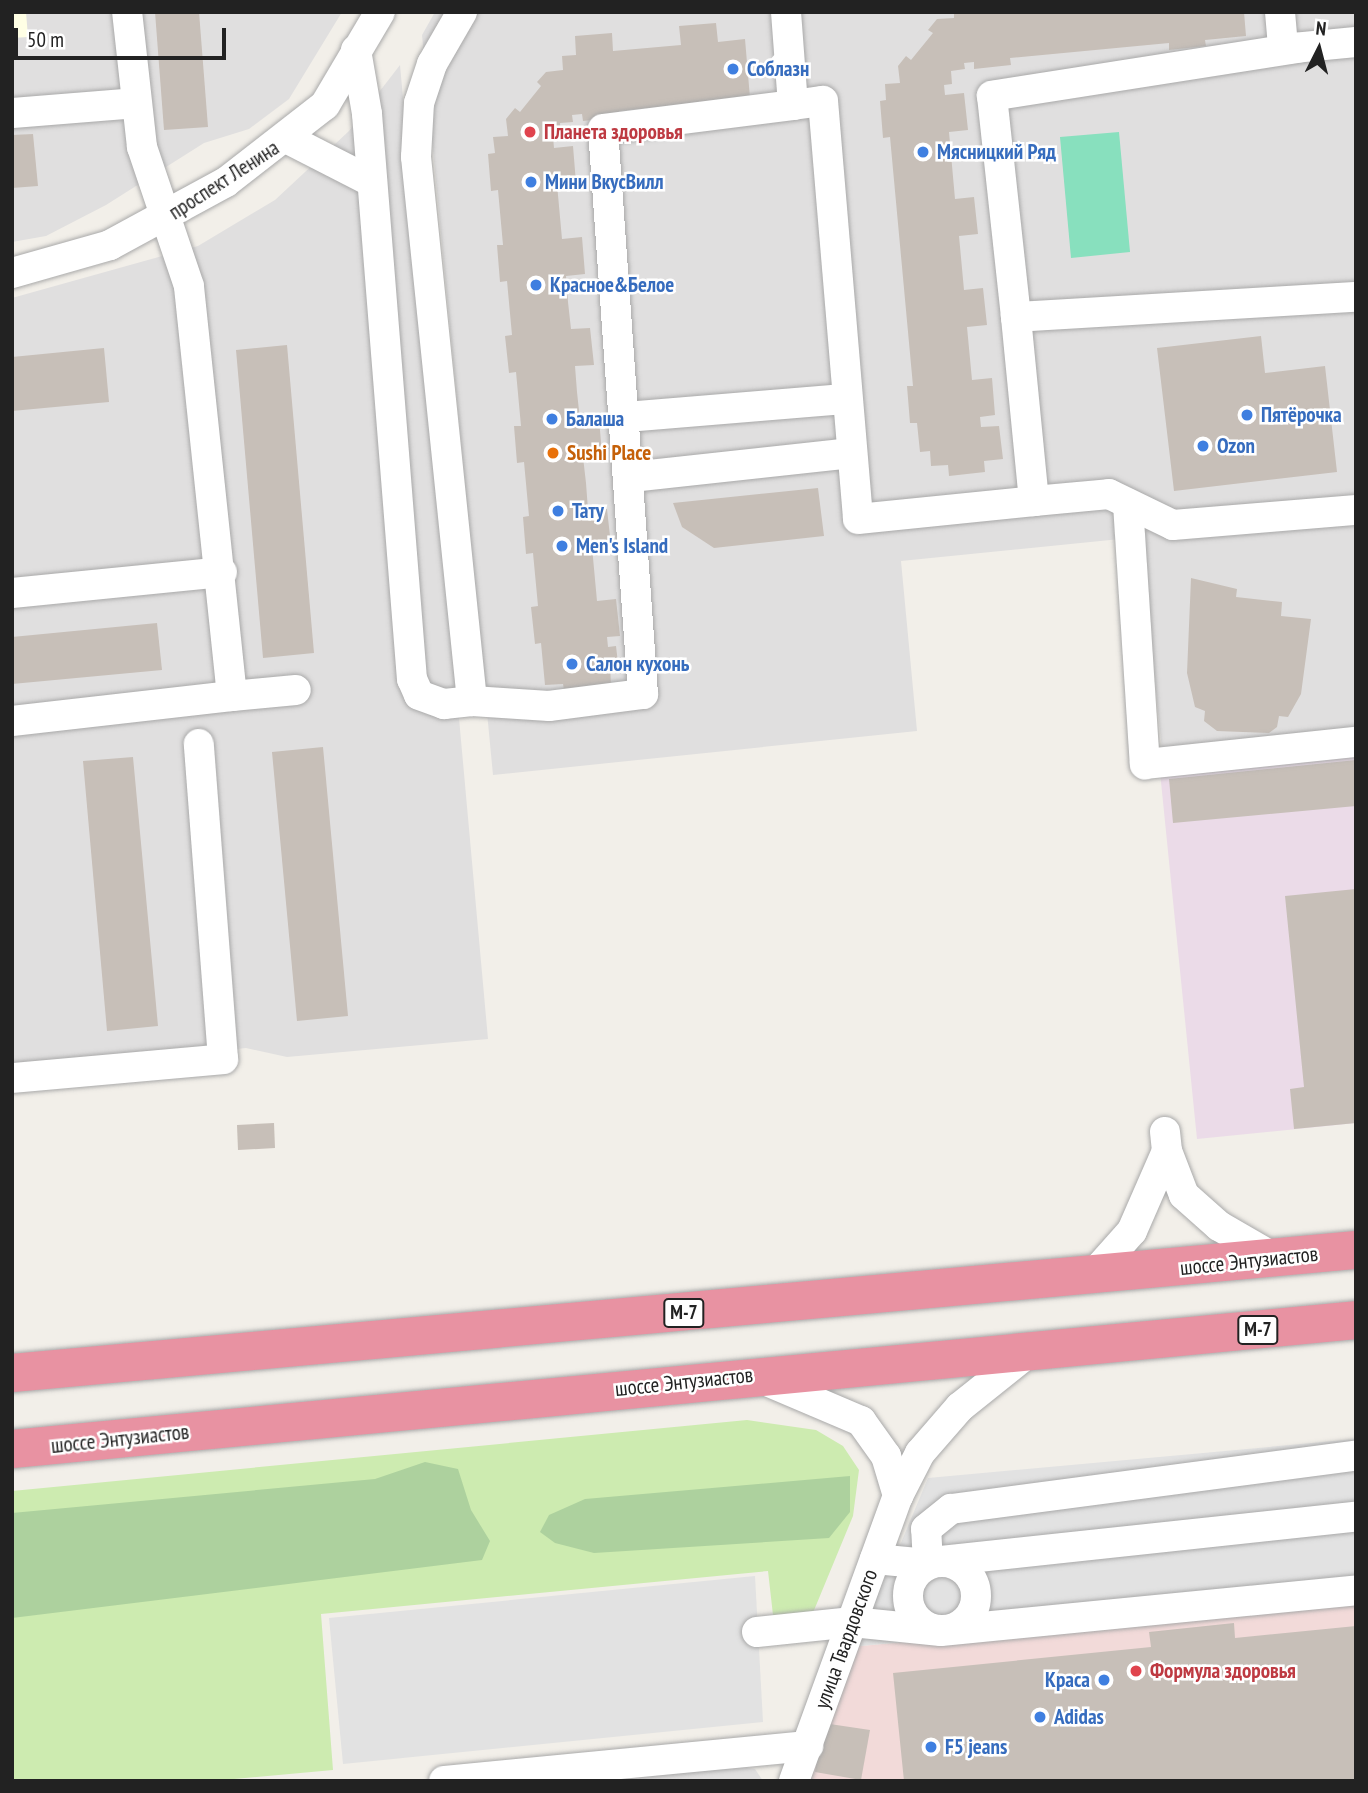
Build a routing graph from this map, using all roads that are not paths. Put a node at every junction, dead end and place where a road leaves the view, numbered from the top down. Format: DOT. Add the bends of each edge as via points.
graph roads {
  1 [pos="127,12"];
  2 [pos="380,12"];
  3 [pos="462,12"];
  4 [pos="786,12"];
  5 [pos="1280,12"];
  6 [pos="1356,42"];
  7 [pos="1297,48"];
  8 [pos="356,50"];
  9 [pos="135,103"];
  10 [pos="793,105"];
  11 [pos="12,113"];
  12 [pos="288,139"];
  13 [pos="372,183"];
  14 [pos="167,218"];
  15 [pos="12,273"];
  16 [pos="1356,297"];
  17 [pos="1016,317"];
  18 [pos="847,399"];
  19 [pos="626,417"];
  20 [pos="852,453"];
  21 [pos="631,477"];
  22 [pos="1034,501"];
  23 [pos="1128,504"];
  24 [pos="1356,510"];
  25 [pos="222,572"];
  26 [pos="12,593"];
  27 [pos="296,690"];
  28 [pos="232,696"];
  29 [pos="472,701"];
  30 [pos="12,721"];
  31 [pos="1356,742"];
  32 [pos="199,744"];
  33 [pos="12,1078"];
  34 [pos="1356,1250"];
  35 [pos="1276,1259"];
  36 [pos="1092,1276"];
  37 [pos="1356,1320"];
  38 [pos="1029,1352"];
  39 [pos="12,1373"];
  40 [pos="752,1375"];
  41 [pos="12,1449"];
  42 [pos="1356,1456"];
  43 [pos="898,1496"];
  44 [pos="1356,1517"];
  45 [pos="875,1559"];
  46 [pos="934,1563"];
  47 [pos="1356,1590"];
  48 [pos="852,1622"];
  49 [pos="941,1631"];
  50 [pos="757,1632"];
  51 [pos="808,1746"];
  52 [pos="444,1781"];
  53 [pos="794,1781"];
  1 -- 9 [label="street"];
  2 -- 8 [label="street, проспект Ленина"];
  3 -- 29 [label="street" via="432,64 419,103 416,157"];
  4 -- 10 [label="street"];
  5 -- 7 [label="street" via="1283,49"];
  6 -- 7 [label="street"];
  7 -- 17 [label="street" via="992,96"];
  8 -- 12 [label="street, проспект Ленина" via="325,105"];
  8 -- 13 [label="street"];
  9 -- 11 [label="street"];
  9 -- 14 [label="street" via="142,147"];
  10 -- 18 [label="street" via="823,101"];
  10 -- 19 [label="street" via="603,128"];
  12 -- 13 [label="street"];
  12 -- 14 [label="street, проспект Ленина"];
  13 -- 29 [label="street" via="412,679 419,695 444,704"];
  14 -- 15 [label="street, проспект Ленина" via="110,245"];
  14 -- 25 [label="street" via="189,286"];
  16 -- 17 [label="street"];
  17 -- 22 [label="street"];
  18 -- 19 [label="street"];
  18 -- 20 [label="street"];
  19 -- 21 [label="street"];
  20 -- 21 [label="street"];
  20 -- 22 [label="street" via="858,519"];
  21 -- 29 [label="street" via="643,694 548,706"];
  22 -- 23 [label="street" via="1109,494"];
  23 -- 24 [label="street" via="1173,525"];
  23 -- 31 [label="street" via="1145,764"];
  25 -- 26 [label="street"];
  25 -- 28 [label="street"];
  27 -- 28 [label="street"];
  28 -- 30 [label="street"];
  32 -- 33 [label="street" via="223,1059"];
  34 -- 35 [label="highway, шоссе Энтузиастов / М-7"];
  35 -- 36 [label="highway, шоссе Энтузиастов / М-7"];
  35 -- 36 [label="street" via="1219,1226 1184,1195 1166,1142 1132,1231"];
  36 -- 39 [label="highway, шоссе Энтузиастов / М-7"];
  37 -- 38 [label="highway, шоссе Энтузиастов / М-7"];
  38 -- 40 [label="highway, шоссе Энтузиастов / М-7"];
  38 -- 43 [label="street, улица Твардовского" via="927,1440"];
  40 -- 41 [label="highway, шоссе Энтузиастов / М-7"];
  40 -- 43 [label="street" via="861,1421 886,1456"];
  42 -- 46 [label="street" via="951,1508 926,1529"];
  43 -- 45 [label="street, улица Твардовского"];
  44 -- 46 [label="street"];
  45 -- 46 [label="street"];
  45 -- 48 [label="street, улица Твардовского"];
  46 -- 49 [label="street" via="909,1584 908,1598 919,1622"];
  46 -- 49 [label="street" via="966,1570 977,1594 968,1619"];
  47 -- 49 [label="street"];
  48 -- 49 [label="street"];
  48 -- 50 [label="street"];
  48 -- 51 [label="street, улица Твардовского"];
  51 -- 52 [label="street"];
  51 -- 53 [label="street, улица Твардовского"];
}
